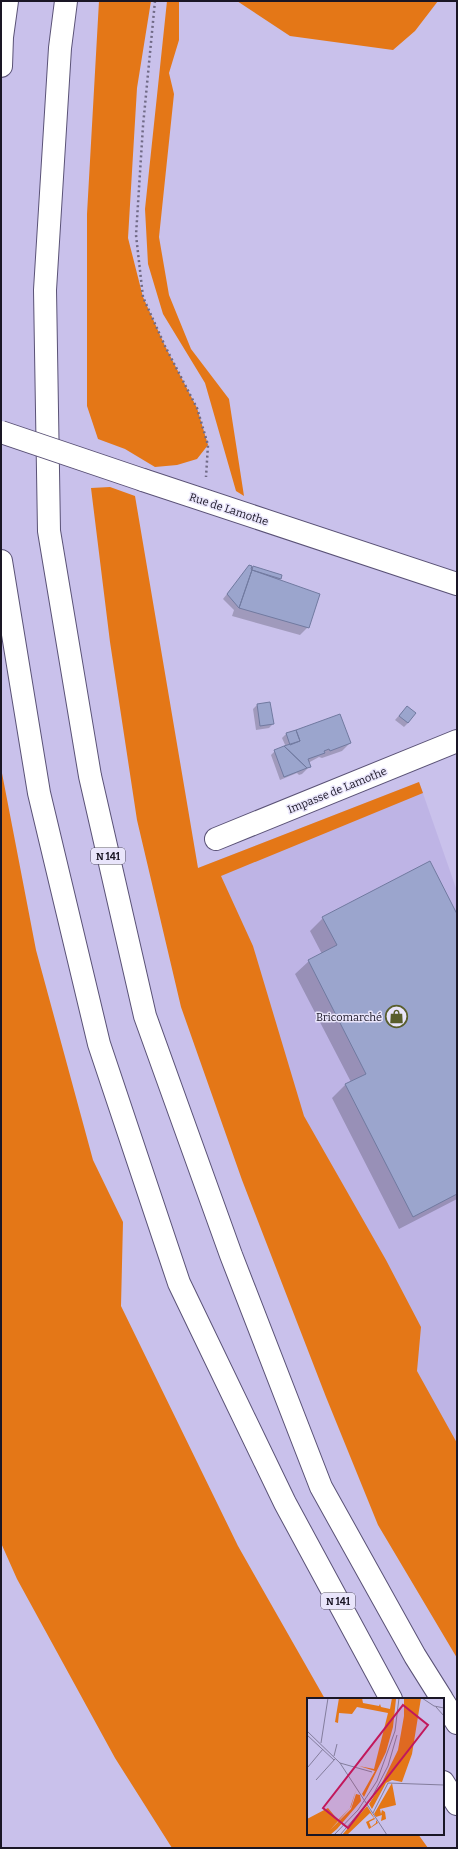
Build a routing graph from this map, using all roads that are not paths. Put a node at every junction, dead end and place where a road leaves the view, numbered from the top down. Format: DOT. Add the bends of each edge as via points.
graph roads {
  1 [pos="7,1"];
  2 [pos="66,1"];
  3 [pos="1,66"];
  4 [pos="1,432"];
  5 [pos="1,561"];
  6 [pos="457,584"];
  7 [pos="457,741"];
  8 [pos="216,839"];
  9 [pos="390,1698"];
  10 [pos="441,1698"];
  11 [pos="444,1703"];
  12 [pos="457,1723"];
  13 [pos="444,1784"];
  14 [pos="457,1804"];
  1 -- 3 [label="main road"];
  2 -- 10 [label="main road, N 141" via="60,48 45,290 49,531 90,776 145,1016 231,1255 321,1487"];
  4 -- 6 [label="main road, Rue de Lamothe, bridge"];
  5 -- 9 [label="main road, N 141" via="39,793 97,1036 180,1283 285,1503"];
  7 -- 8 [label="main road, Impasse de Lamothe"];
  11 -- 12 [label="main road, N 141"];
  13 -- 14 [label="main road"];
}
